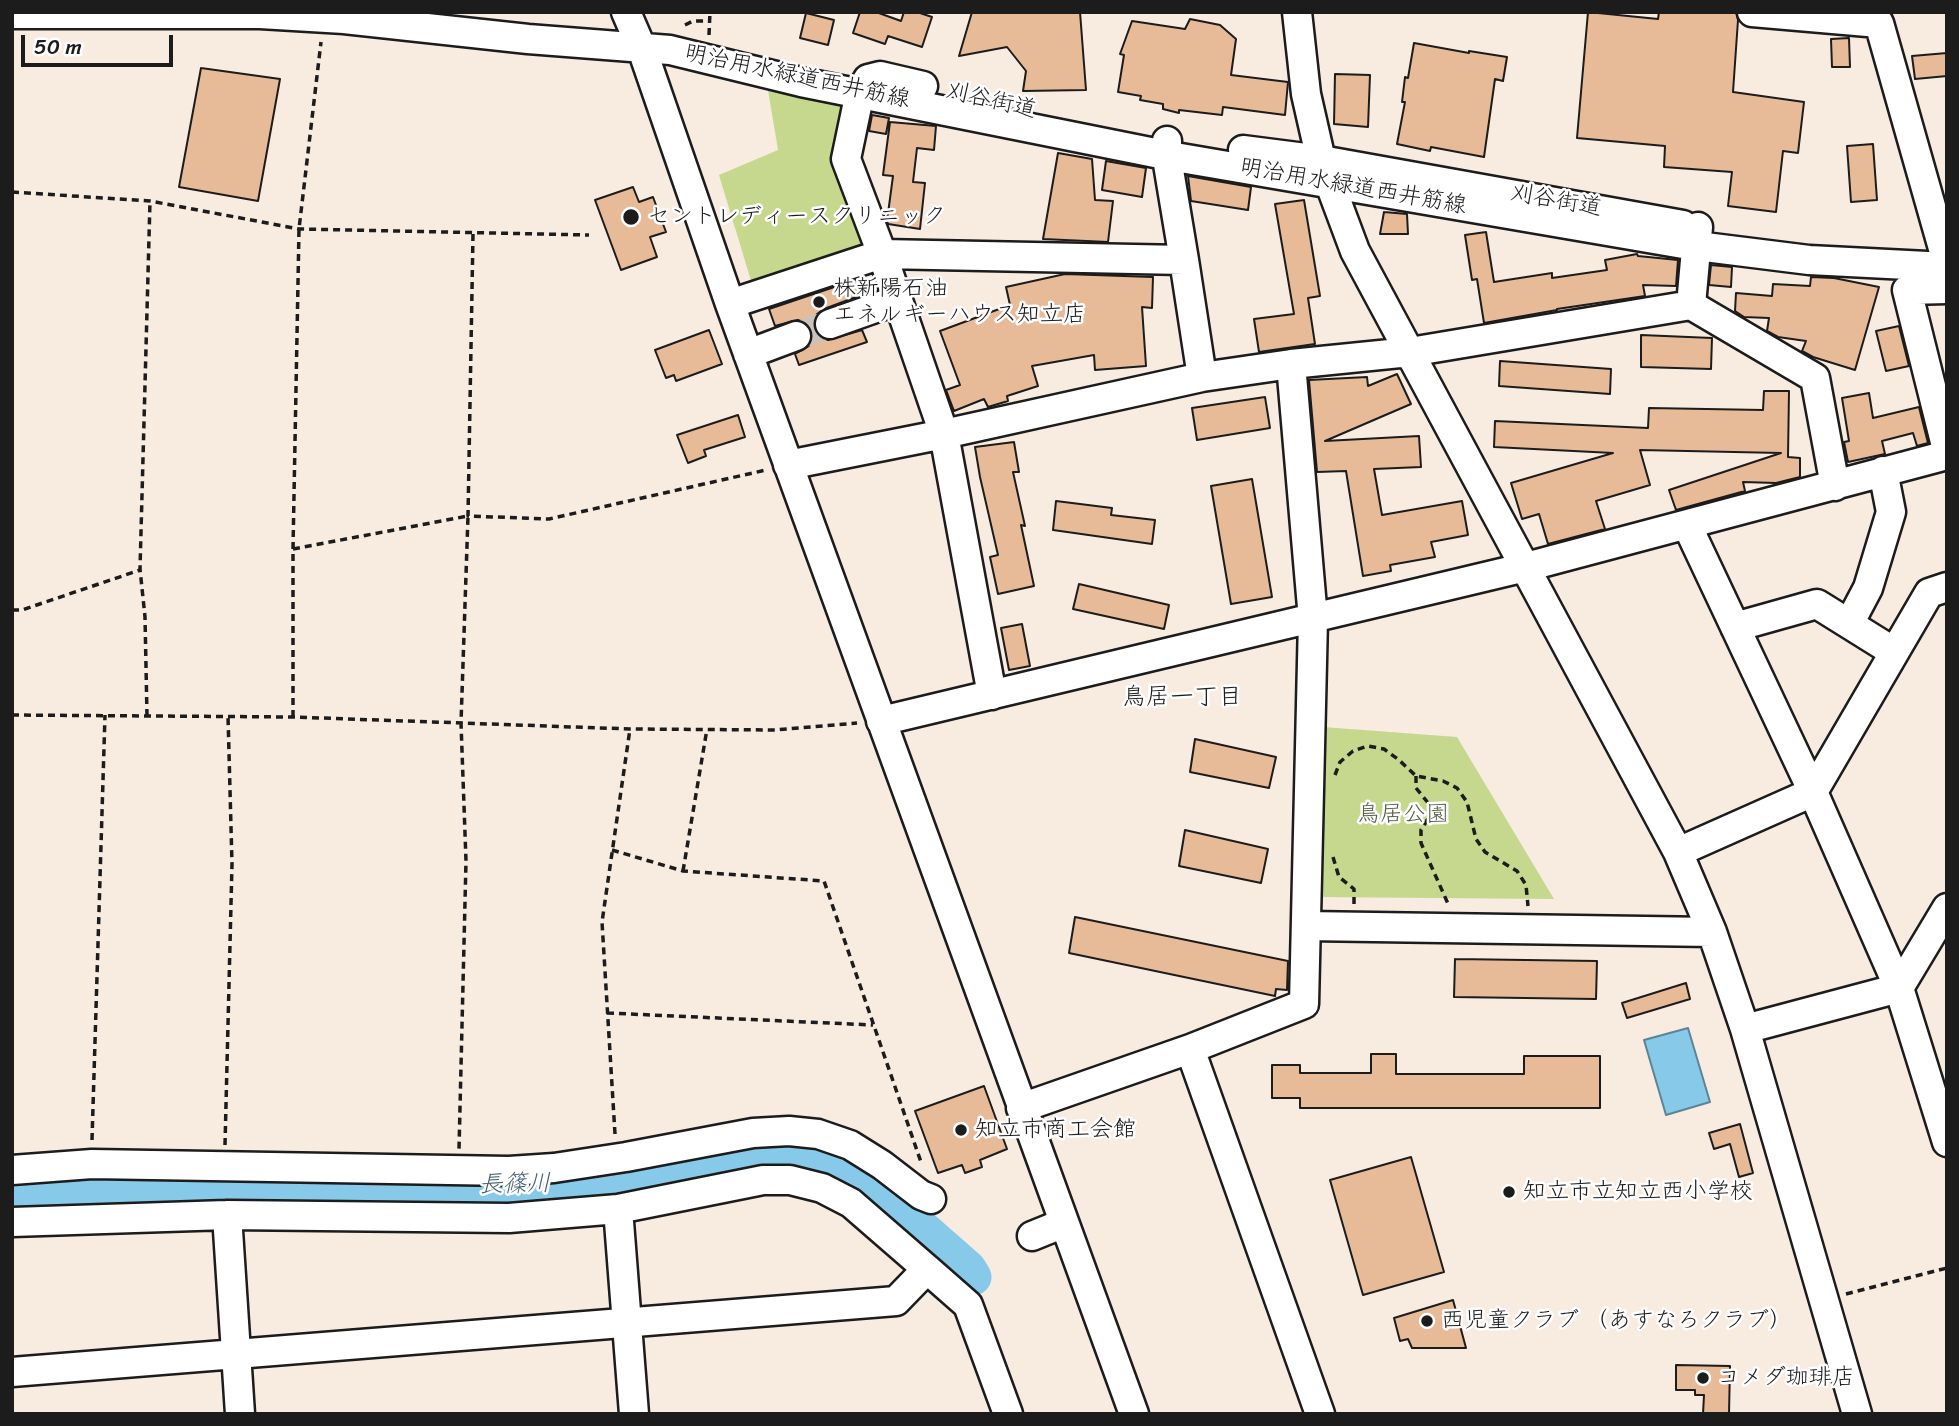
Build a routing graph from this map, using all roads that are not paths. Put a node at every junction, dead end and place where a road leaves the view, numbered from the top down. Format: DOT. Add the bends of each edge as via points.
graph roads {
  1 [pos="626,12"];
  2 [pos="1297,12"];
  3 [pos="1752,12"];
  4 [pos="12,14"];
  5 [pos="642,49"];
  6 [pos="870,84"];
  7 [pos="1159,144"];
  8 [pos="1324,171"];
  9 [pos="1697,237"];
  10 [pos="882,254"];
  11 [pos="1946,257"];
  12 [pos="1184,260"];
  13 [pos="1947,289"];
  14 [pos="898,300"];
  15 [pos="730,304"];
  16 [pos="1691,305"];
  17 [pos="830,324"];
  18 [pos="796,337"];
  19 [pos="1410,352"];
  20 [pos="748,354"];
  21 [pos="1291,364"];
  22 [pos="1202,377"];
  23 [pos="944,435"];
  24 [pos="1947,450"];
  25 [pos="1947,455"];
  26 [pos="788,465"];
  27 [pos="1883,471"];
  28 [pos="1835,486"];
  29 [pos="1687,525"];
  30 [pos="1527,567"];
  31 [pos="1947,587"];
  32 [pos="1313,619"];
  33 [pos="1849,624"];
  34 [pos="1735,627"];
  35 [pos="1894,652"];
  36 [pos="992,695"];
  37 [pos="881,720"];
  38 [pos="1813,792"];
  39 [pos="1678,852"];
  40 [pos="1947,908"];
  41 [pos="1306,926"];
  42 [pos="1712,932"];
  43 [pos="1899,988"];
  44 [pos="1745,1029"];
  45 [pos="1190,1049"];
  46 [pos="1021,1108"];
  47 [pos="1947,1142"];
  48 [pos="12,1170"];
  49 [pos="931,1199"];
  50 [pos="618,1209"];
  51 [pos="227,1215"];
  52 [pos="12,1222"];
  53 [pos="1064,1223"];
  54 [pos="1032,1236"];
  55 [pos="927,1269"];
  56 [pos="626,1323"];
  57 [pos="234,1354"];
  58 [pos="12,1372"];
  59 [pos="240,1414"];
  60 [pos="635,1414"];
  61 [pos="1008,1414"];
  62 [pos="1135,1414"];
  63 [pos="1320,1414"];
  64 [pos="1857,1414"];
  1 -- 5 [label="street"];
  2 -- 8 [label="street" via="1306,94"];
  3 -- 11 [label="street" via="1879,23"];
  4 -- 5 [label="street, 明治用水緑道西井筋線" via="260,14"];
  5 -- 6 [label="street, 明治用水緑道西井筋線" via="670,50 801,82"];
  5 -- 15 [label="street"];
  6 -- 7 [label="street, 明治用水緑道西井筋線"];
  6 -- 10 [label="street" via="846,159"];
  7 -- 8 [label="street, 刈谷街道"];
  7 -- 12 [label="street"];
  8 -- 9 [label="street, 刈谷街道"];
  8 -- 19 [label="street" via="1355,251"];
  9 -- 11 [label="street, 刈谷街道"];
  9 -- 16 [label="street"];
  10 -- 12 [label="street"];
  10 -- 14 [label="street"];
  10 -- 15 [label="street"];
  12 -- 22 [label="street"];
  13 -- 24 [label="street" via="1907,290"];
  14 -- 17 [label="street"];
  14 -- 23 [label="street"];
  15 -- 20 [label="street"];
  16 -- 19 [label="street"];
  16 -- 28 [label="street" via="1815,378"];
  18 -- 20 [label="street"];
  19 -- 21 [label="street"];
  19 -- 30 [label="street"];
  20 -- 26 [label="street"];
  21 -- 22 [label="street"];
  21 -- 32 [label="street"];
  22 -- 23 [label="street"];
  23 -- 26 [label="street"];
  23 -- 36 [label="street"];
  25 -- 27 [label="street"];
  26 -- 37 [label="street"];
  27 -- 28 [label="street"];
  27 -- 33 [label="street" via="1891,512 1868,588"];
  28 -- 29 [label="street"];
  29 -- 30 [label="street"];
  29 -- 34 [label="street"];
  30 -- 32 [label="street"];
  30 -- 39 [label="street"];
  31 -- 35 [label="street" via="1930,593"];
  32 -- 36 [label="street"];
  32 -- 41 [label="street"];
  33 -- 34 [label="street" via="1817,604"];
  33 -- 35 [label="street"];
  34 -- 38 [label="street"];
  35 -- 38 [label="street"];
  36 -- 37 [label="street"];
  37 -- 46 [label="street"];
  38 -- 39 [label="street"];
  38 -- 43 [label="street"];
  39 -- 42 [label="street"];
  40 -- 43 [label="street"];
  41 -- 42 [label="street"];
  41 -- 45 [label="street" via="1304,1004"];
  42 -- 44 [label="street"];
  43 -- 44 [label="street"];
  43 -- 47 [label="street"];
  44 -- 64 [label="street"];
  45 -- 46 [label="street"];
  45 -- 63 [label="street"];
  46 -- 53 [label="street"];
  48 -- 49 [label="street" via="92,1164 458,1172 554,1168 753,1133 789,1131 818,1134 850,1145"];
  50 -- 51 [label="street" via="509,1218"];
  50 -- 55 [label="street" via="762,1181 790,1180 822,1188 850,1203"];
  50 -- 56 [label="street"];
  51 -- 52 [label="street"];
  51 -- 57 [label="street"];
  53 -- 54 [label="street"];
  53 -- 62 [label="street"];
  55 -- 56 [label="street" via="896,1301"];
  55 -- 61 [label="street" via="968,1305"];
  56 -- 57 [label="street"];
  56 -- 60 [label="street"];
  57 -- 58 [label="street"];
  57 -- 59 [label="street"];
}
